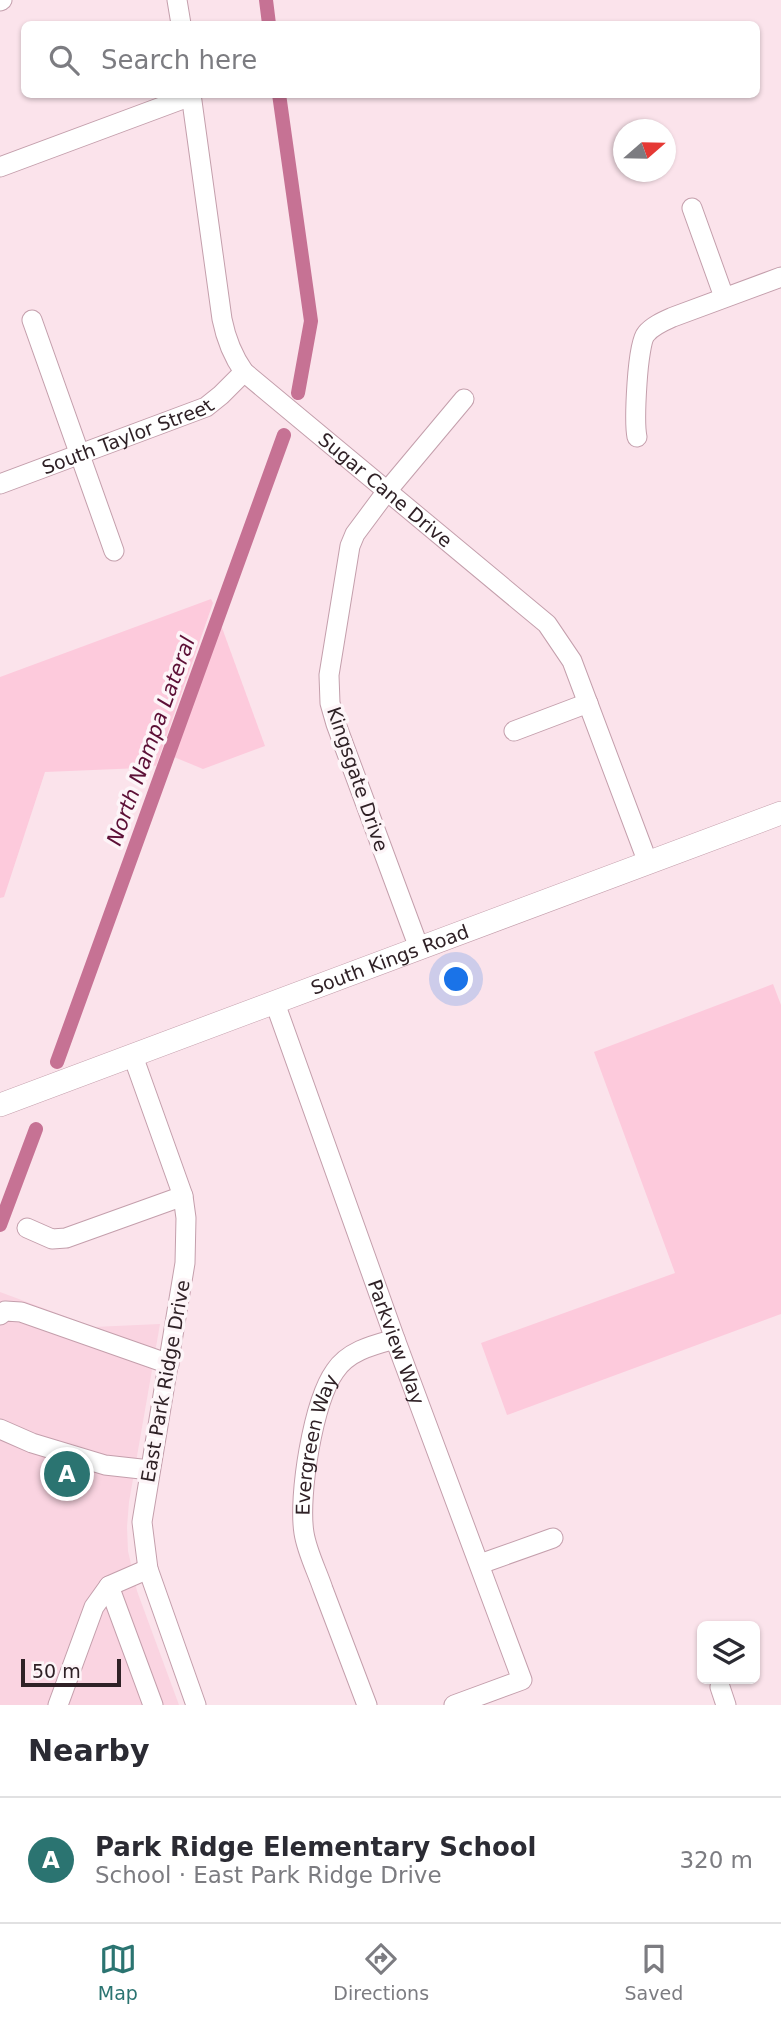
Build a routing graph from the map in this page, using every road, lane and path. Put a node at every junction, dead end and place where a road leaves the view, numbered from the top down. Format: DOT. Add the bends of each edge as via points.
graph roads {
  1 [pos="177,0"];
  2 [pos="180,21"];
  3 [pos="183,98"];
  4 [pos="191,98"];
  5 [pos="0,167"];
  6 [pos="692,208"];
  7 [pos="781,277"];
  8 [pos="724,297"];
  9 [pos="32,320"];
  10 [pos="244,372"];
  11 [pos="464,399"];
  12 [pos="636,437"];
  13 [pos="80,454"];
  14 [pos="0,484"];
  15 [pos="387,491"];
  16 [pos="114,551"];
  17 [pos="588,703"];
  18 [pos="514,731"];
  19 [pos="781,813"];
  20 [pos="648,863"];
  21 [pos="419,948"];
  22 [pos="275,1003"];
  23 [pos="133,1056"];
  24 [pos="0,1105"];
  25 [pos="183,1195"];
  26 [pos="27,1228"];
  27 [pos="0,1315"];
  28 [pos="395,1339"];
  29 [pos="169,1364"];
  30 [pos="0,1429"];
  31 [pos="150,1471"];
  32 [pos="553,1538"];
  33 [pos="480,1564"];
  34 [pos="148,1569"];
  35 [pos="109,1586"];
  36 [pos="58,1705"];
  37 [pos="153,1705"];
  38 [pos="196,1705"];
  39 [pos="367,1705"];
  40 [pos="454,1705"];
  1 -- 2 [label="street"];
  3 -- 5 [label="street"];
  4 -- 10 [label="street, Sugar Cane Drive" via="226,340"];
  6 -- 8 [label="street"];
  7 -- 8 [label="street"];
  8 -- 12 [label="street" via="646,333 640,345"];
  9 -- 13 [label="street"];
  10 -- 13 [label="street, South Taylor Street" via="206,407"];
  10 -- 15 [label="street, Sugar Cane Drive"];
  11 -- 15 [label="street, Kingsgate Drive"];
  13 -- 14 [label="street, South Taylor Street"];
  13 -- 16 [label="street"];
  15 -- 17 [label="street, Sugar Cane Drive" via="547,624 572,661"];
  15 -- 21 [label="street, Kingsgate Drive" via="350,546 329,675 330,703"];
  17 -- 18 [label="street"];
  17 -- 20 [label="street, Sugar Cane Drive"];
  19 -- 20 [label="main road, South Kings Road"];
  20 -- 21 [label="main road, South Kings Road"];
  21 -- 22 [label="main road, South Kings Road"];
  22 -- 23 [label="main road, South Kings Road"];
  22 -- 28 [label="street, Parkview Way"];
  23 -- 24 [label="main road, South Kings Road"];
  23 -- 25 [label="street, East Park Ridge Drive"];
  25 -- 26 [label="street" via="66,1238 52,1239"];
  25 -- 29 [label="street, East Park Ridge Drive" via="186,1262"];
  27 -- 29 [label="street" via="21,1312"];
  28 -- 33 [label="street, Parkview Way"];
  28 -- 39 [label="street, Evergreen Way" via="369,1346 335,1370 322,1395 302,1503 304,1535"];
  29 -- 31 [label="street, East Park Ridge Drive"];
  30 -- 31 [label="street" via="105,1465"];
  31 -- 34 [label="street, East Park Ridge Drive" via="142,1522"];
  32 -- 33 [label="street"];
  33 -- 40 [label="street, Parkview Way" via="522,1680"];
  34 -- 35 [label="street"];
  34 -- 38 [label="street, East Park Ridge Drive"];
  35 -- 36 [label="street" via="94,1607"];
  35 -- 37 [label="street"];
}
